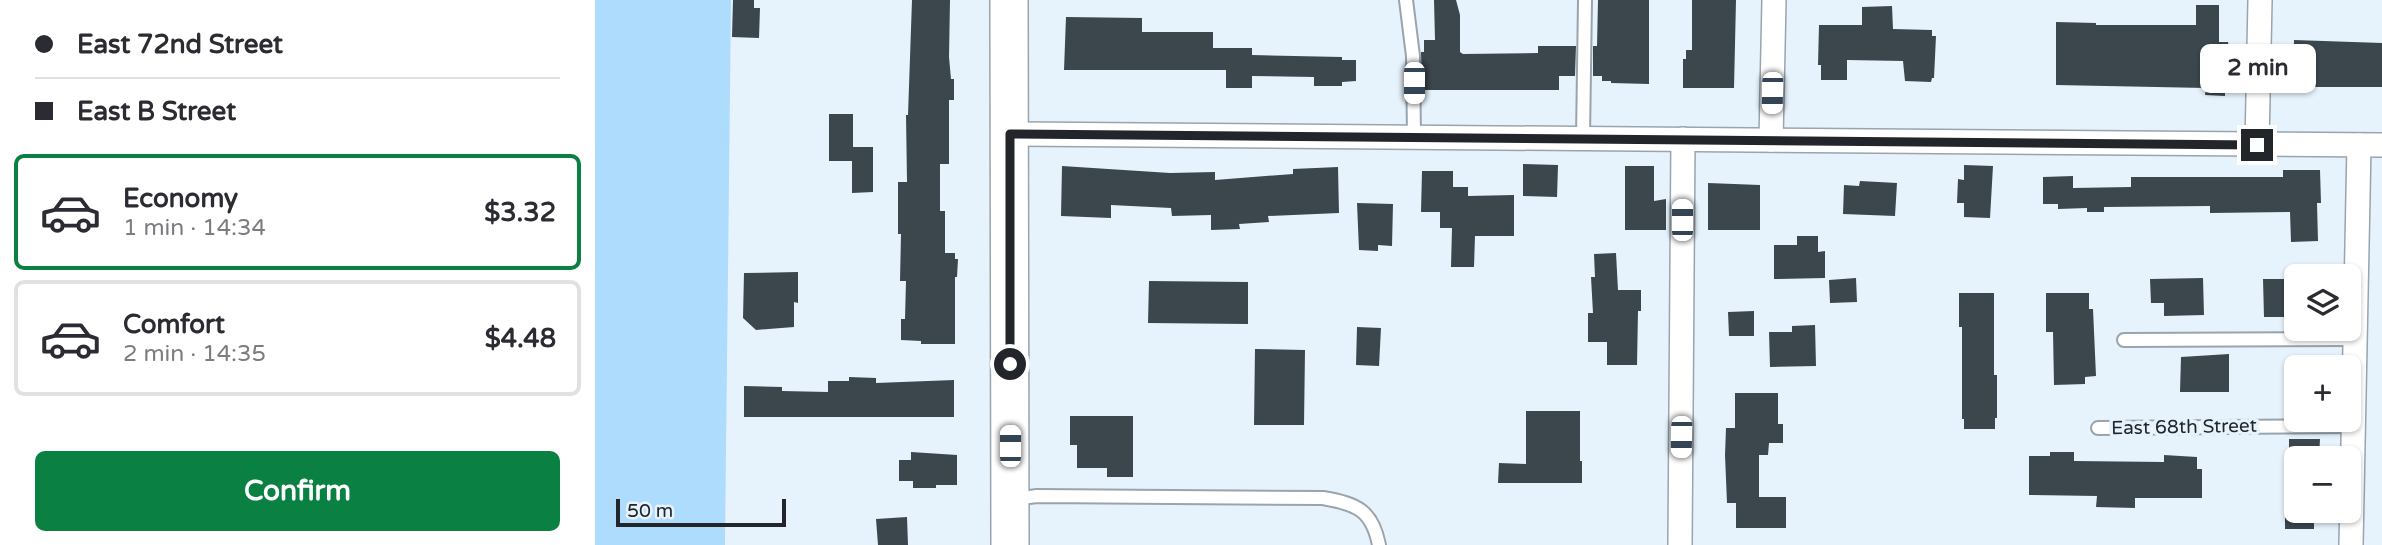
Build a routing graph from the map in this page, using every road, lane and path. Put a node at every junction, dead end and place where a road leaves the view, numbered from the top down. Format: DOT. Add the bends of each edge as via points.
graph roads {
  1 [pos="1009,0"];
  2 [pos="1406,0"];
  3 [pos="1585,0"];
  4 [pos="1774,0"];
  5 [pos="2260,0"];
  6 [pos="1010,134"];
  7 [pos="1414,137"];
  8 [pos="1583,138"];
  9 [pos="1683,139"];
  10 [pos="1771,140"];
  11 [pos="2257,145"];
  12 [pos="2371,145"];
  13 [pos="2361,266"];
  14 [pos="2284,339"];
  15 [pos="2124,340"];
  16 [pos="2284,427"];
  17 [pos="2098,428"];
  18 [pos="2354,432"];
  19 [pos="1010,500"];
  20 [pos="1010,545"];
  21 [pos="1379,545"];
  22 [pos="1680,545"];
  23 [pos="2351,545"];
  1 -- 6 [label="main road"];
  2 -- 7 [label="lane" via="1413,56"];
  3 -- 8 [label="lane"];
  4 -- 10 [label="street"];
  5 -- 11 [label="street"];
  6 -- 7 [label="street"];
  6 -- 19 [label="main road"];
  7 -- 8 [label="street"];
  8 -- 9 [label="street"];
  9 -- 10 [label="street"];
  9 -- 22 [label="street"];
  10 -- 11 [label="street"];
  11 -- 12 [label="street"];
  12 -- 13 [label="street"];
  14 -- 15 [label="lane"];
  16 -- 17 [label="lane, East 68th Street"];
  18 -- 23 [label="street"];
  19 -- 20 [label="main road"];
  19 -- 21 [label="lane" via="1037,496 1323,498 1357,506 1372,521"];
}
